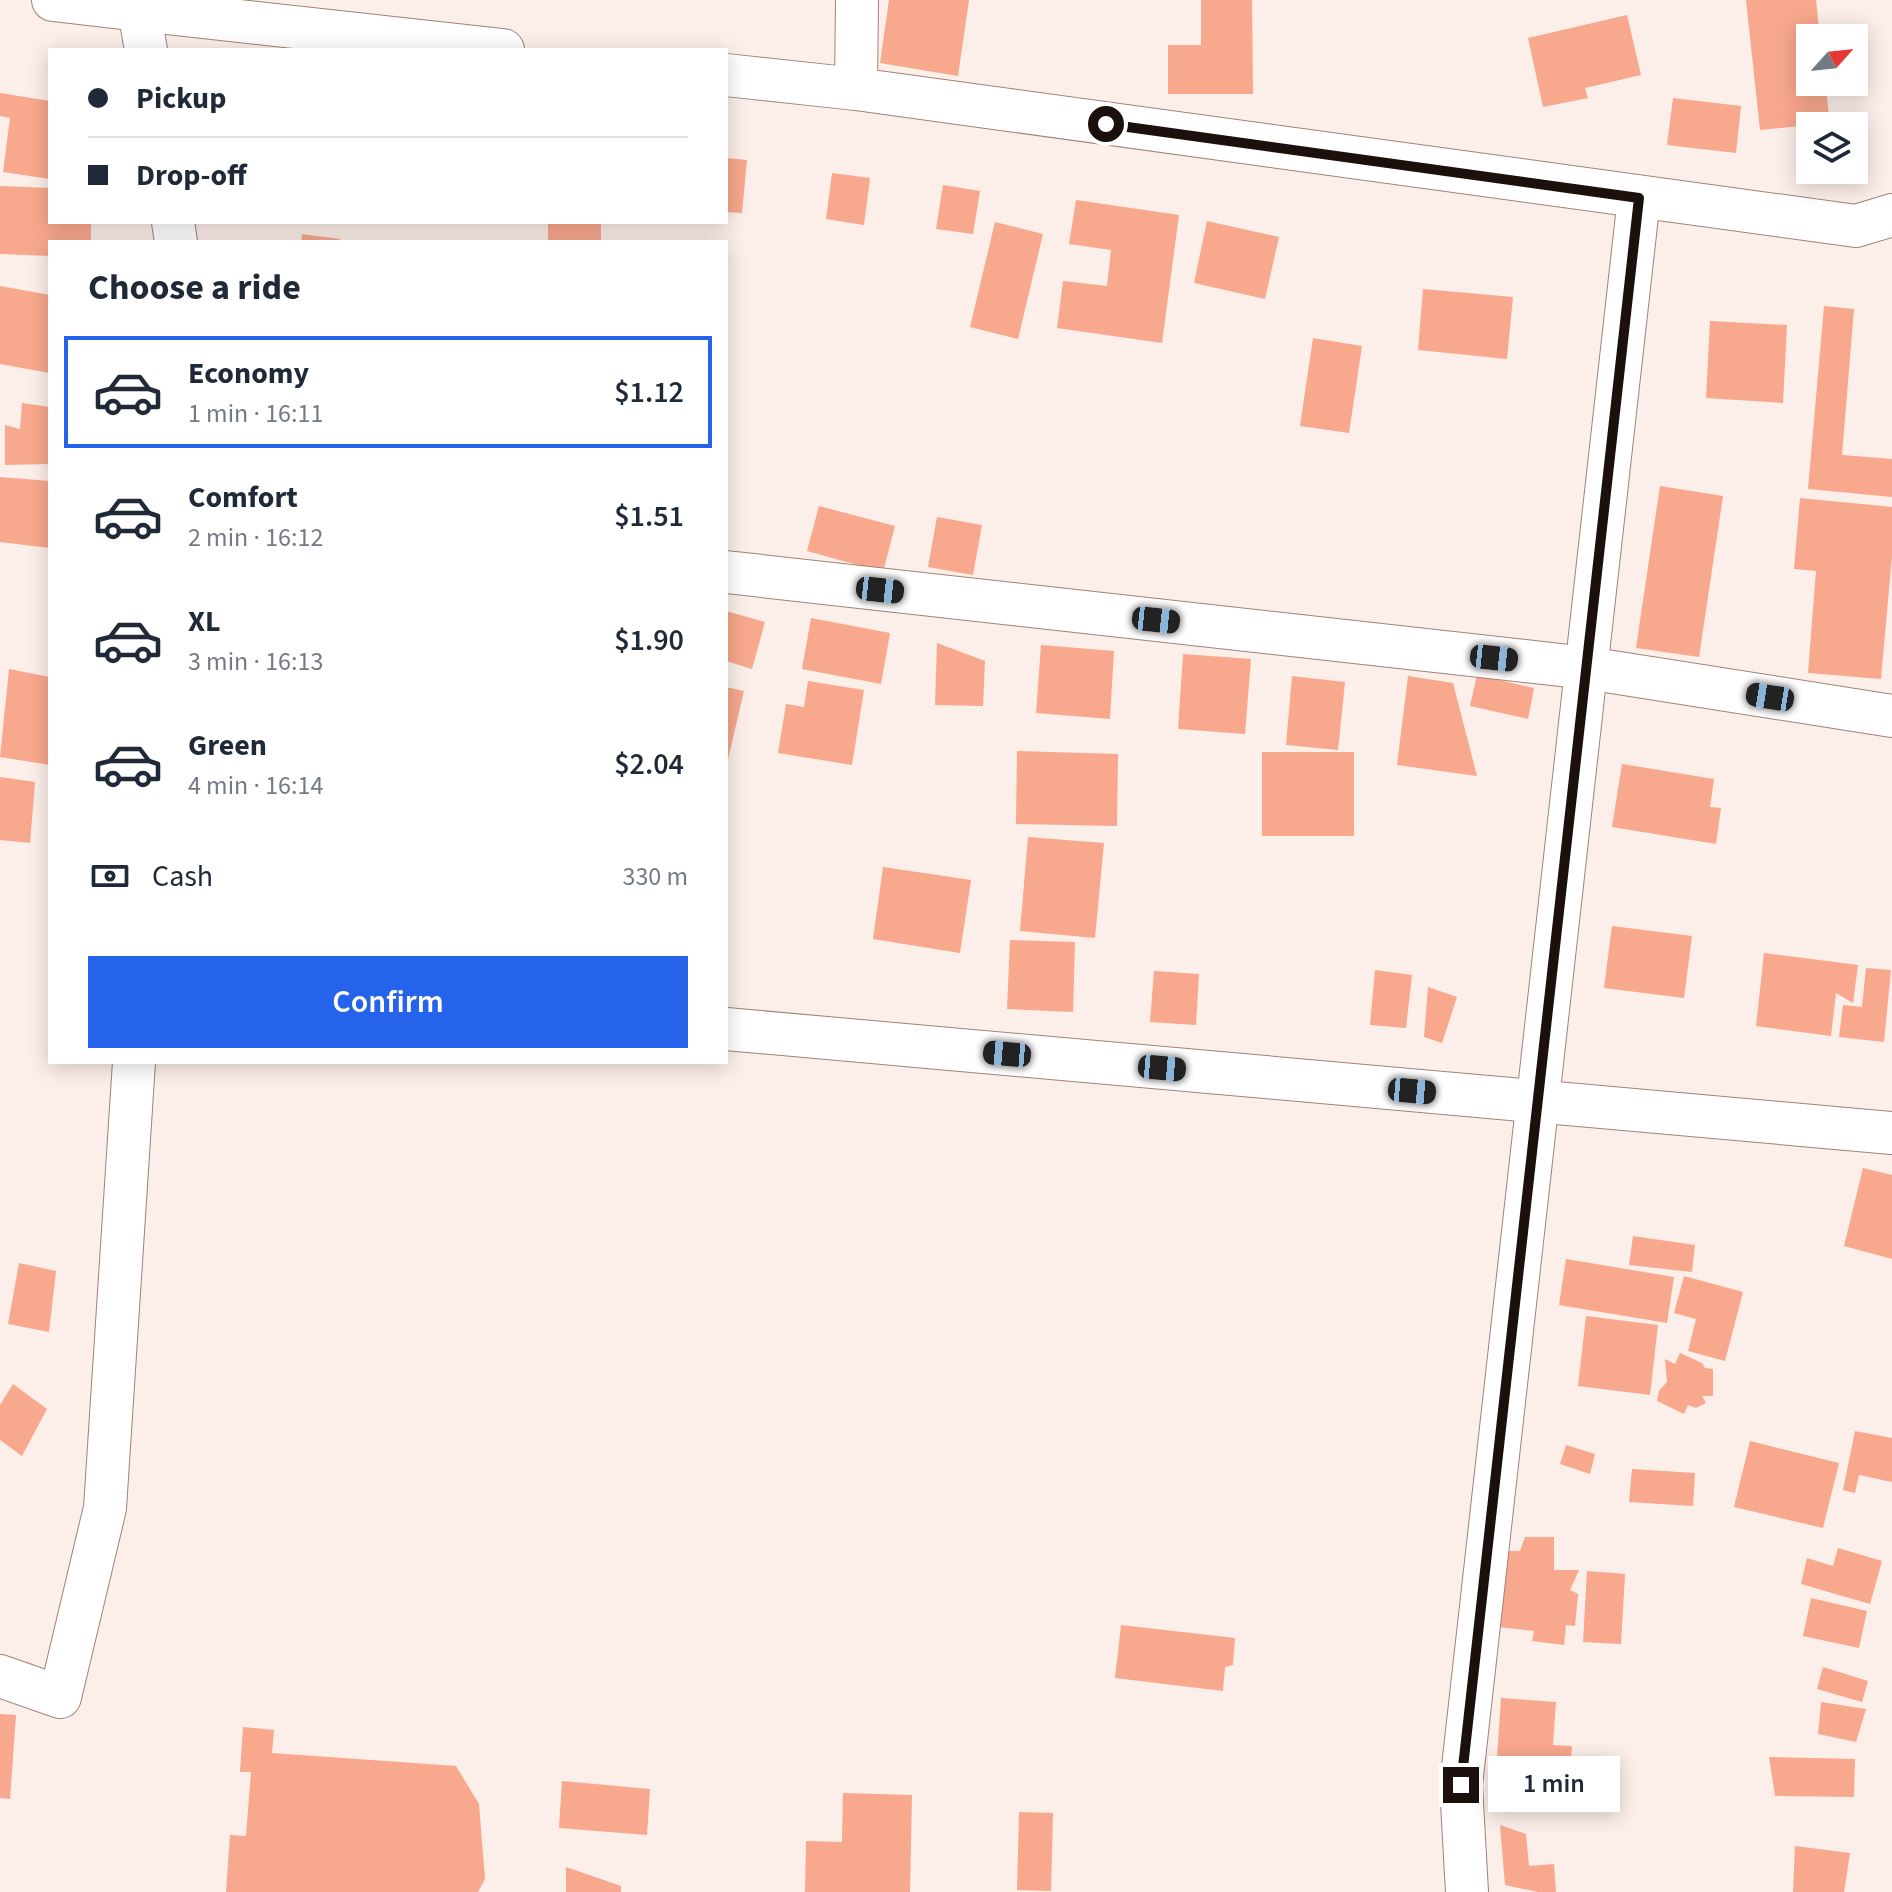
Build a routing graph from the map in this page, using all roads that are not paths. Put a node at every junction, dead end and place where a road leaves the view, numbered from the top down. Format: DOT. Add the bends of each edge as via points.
graph roads {
  1 [pos="53,0"];
  2 [pos="857,0"];
  3 [pos="142,30"];
  4 [pos="467,48"];
  5 [pos="728,75"];
  6 [pos="856,89"];
  7 [pos="1639,198"];
  8 [pos="1892,215"];
  9 [pos="728,572"];
  10 [pos="1587,668"];
  11 [pos="1892,716"];
  12 [pos="728,1029"];
  13 [pos="134,1064"];
  14 [pos="1537,1102"];
  15 [pos="1892,1133"];
  16 [pos="0,1676"];
  17 [pos="1467,1892"];
  1 -- 3 [label="street"];
  2 -- 6 [label="street"];
  3 -- 4 [label="street"];
  5 -- 6 [label="street"];
  6 -- 7 [label="street"];
  7 -- 8 [label="street" via="1856,226"];
  7 -- 10 [label="street"];
  9 -- 10 [label="street"];
  10 -- 11 [label="street"];
  10 -- 14 [label="street"];
  12 -- 14 [label="street"];
  13 -- 16 [label="street" via="105,1508 60,1697"];
  14 -- 15 [label="street"];
  14 -- 17 [label="street" via="1461,1785"];
}
